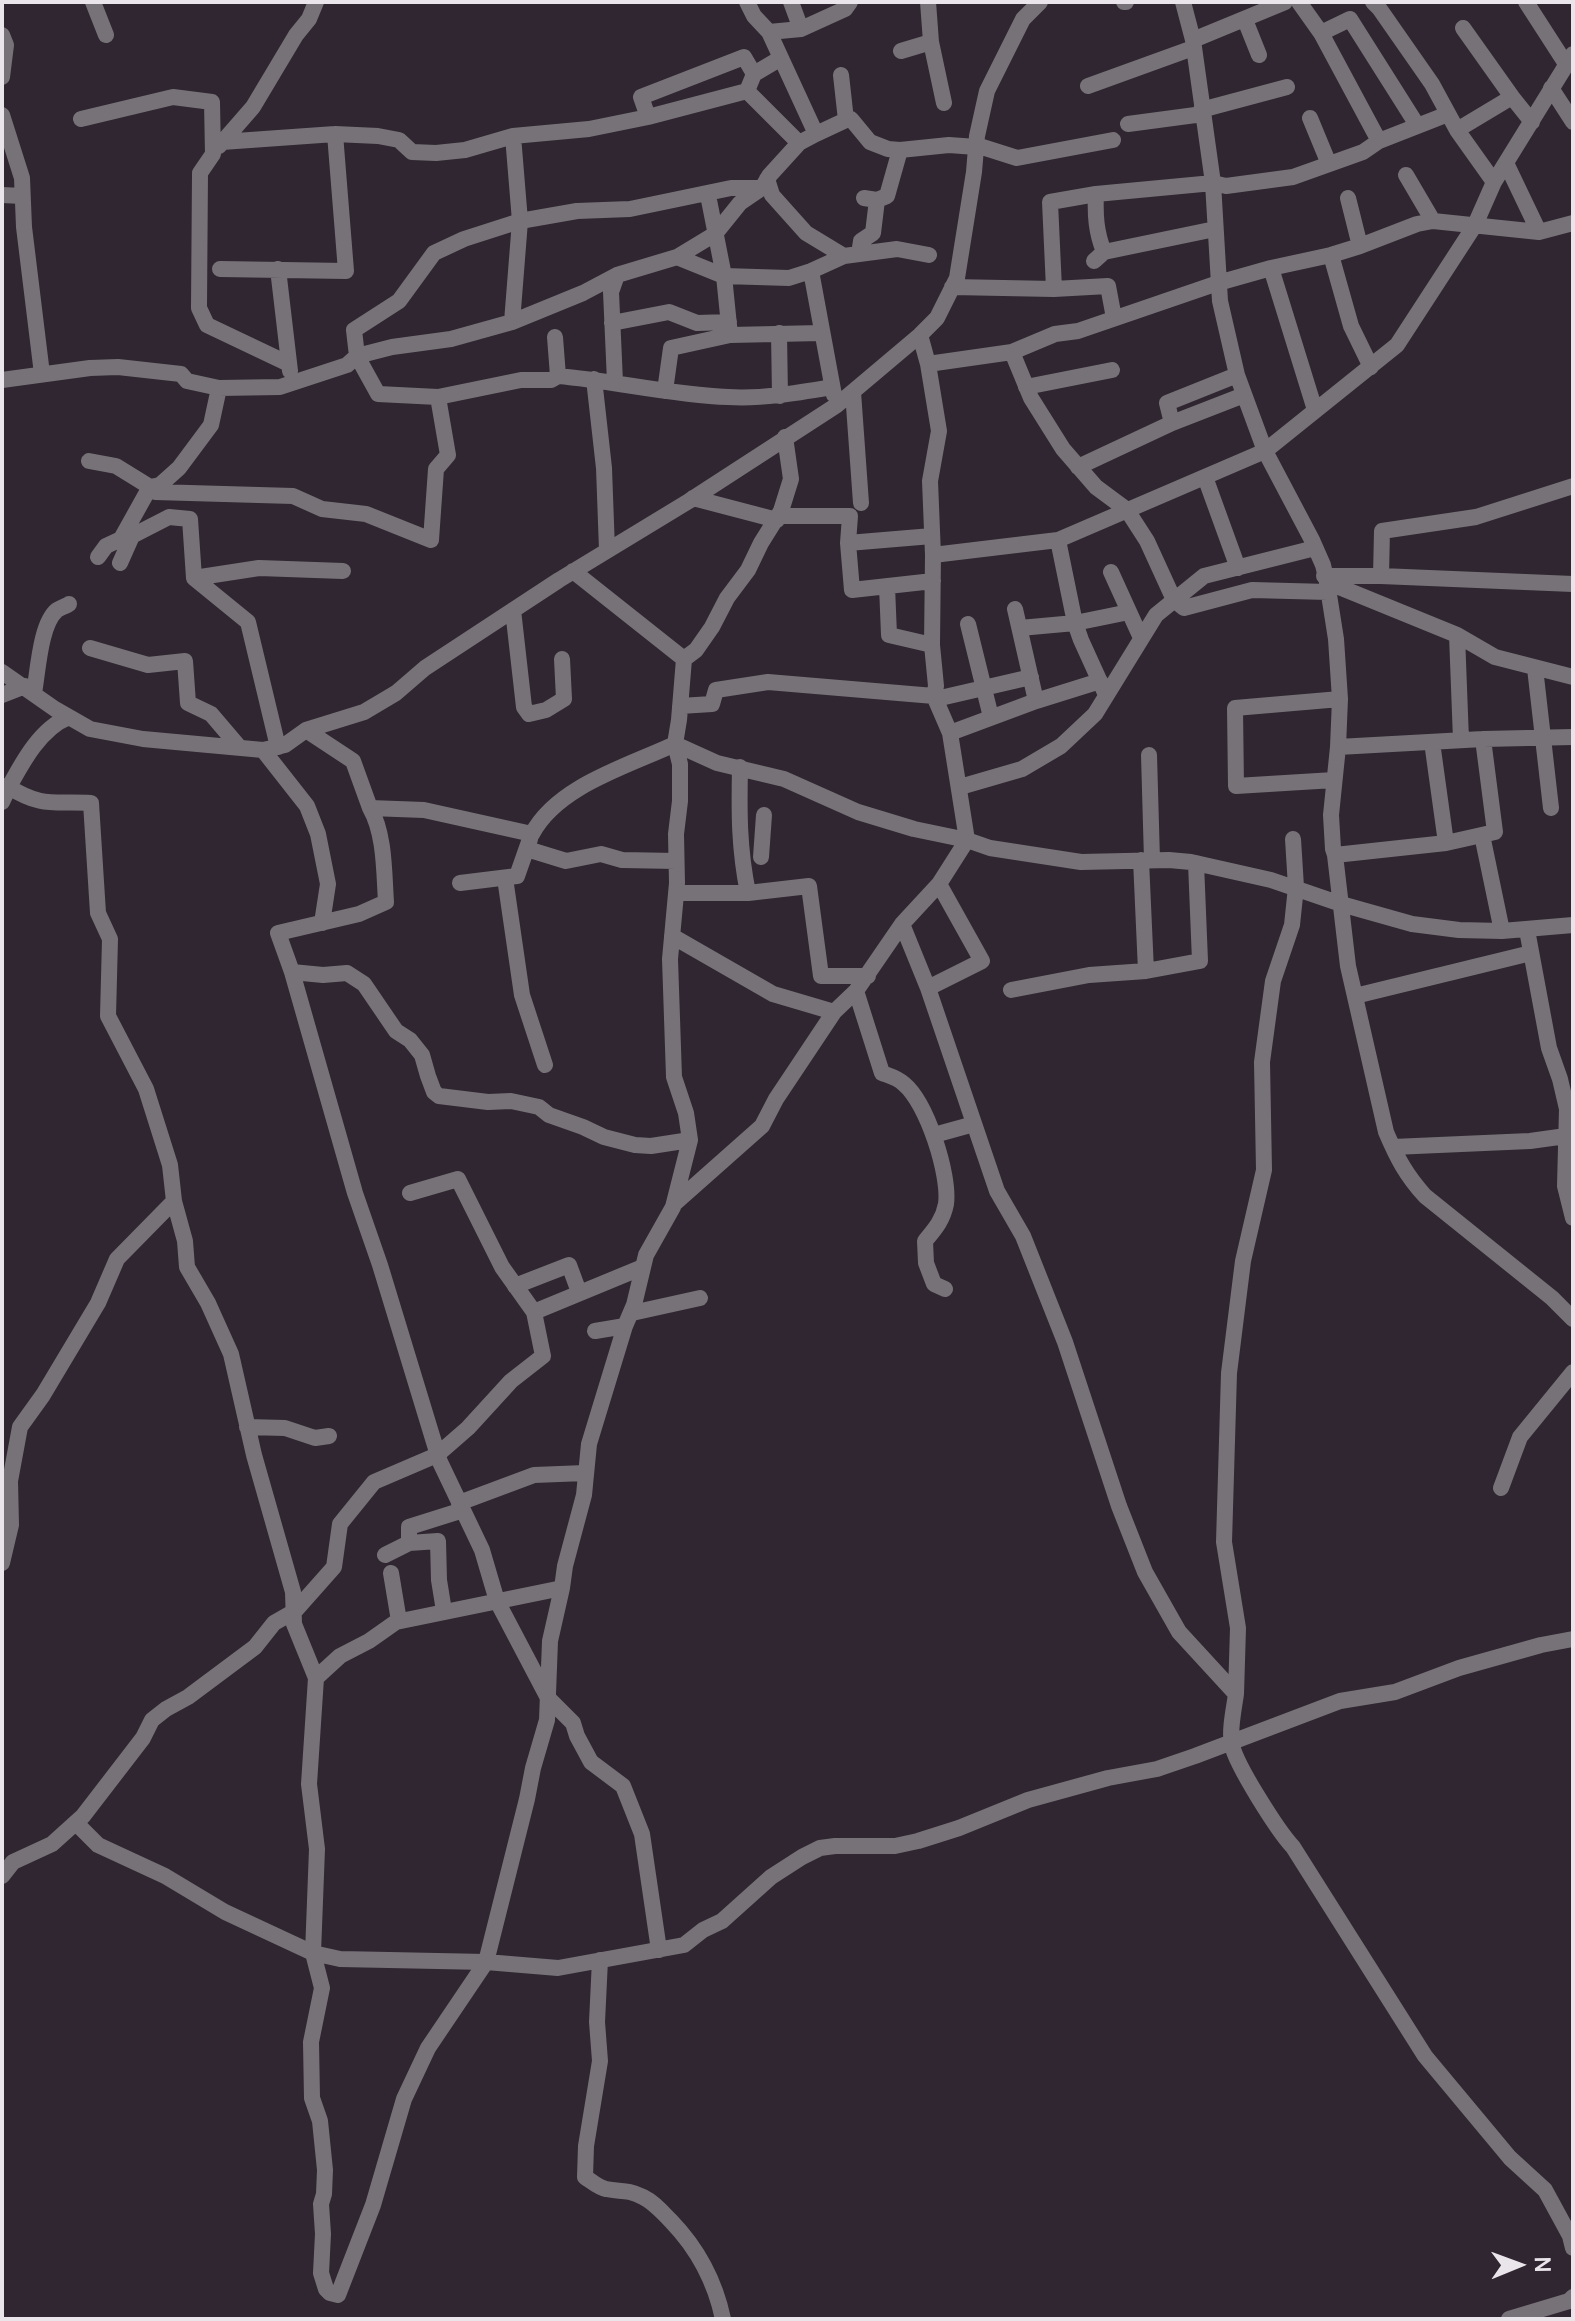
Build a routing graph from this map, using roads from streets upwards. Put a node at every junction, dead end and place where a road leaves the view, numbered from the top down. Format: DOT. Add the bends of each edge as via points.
graph roads {
  1 [pos="93,2"];
  2 [pos="316,2"];
  3 [pos="747,2"];
  4 [pos="791,2"];
  5 [pos="850,2"];
  6 [pos="928,2"];
  7 [pos="1017,2"];
  8 [pos="1040,2"];
  9 [pos="1183,2"];
  10 [pos="1285,2"];
  11 [pos="1299,2"];
  12 [pos="1370,2"];
  13 [pos="1529,4"];
  14 [pos="1023,19"];
  15 [pos="1350,19"];
  16 [pos="1245,20"];
  17 [pos="1463,28"];
  18 [pos="801,29"];
  19 [pos="769,32"];
  20 [pos="1321,33"];
  21 [pos="2,35"];
  22 [pos="106,35"];
  23 [pos="931,42"];
  24 [pos="1193,44"];
  25 [pos="901,51"];
  26 [pos="1259,55"];
  27 [pos="781,58"];
  28 [pos="1569,59"];
  29 [pos="754,74"];
  30 [pos="841,75"];
  31 [pos="2,77"];
  32 [pos="1088,86"];
  33 [pos="1287,87"];
  34 [pos="1551,88"];
  35 [pos="747,91"];
  36 [pos="1512,97"];
  37 [pos="944,103"];
  38 [pos="1202,112"];
  39 [pos="1448,114"];
  40 [pos="2,115"];
  41 [pos="648,117"];
  42 [pos="1310,118"];
  43 [pos="81,119"];
  44 [pos="846,120"];
  45 [pos="1532,122"];
  46 [pos="1573,122"];
  47 [pos="1128,124"];
  48 [pos="1417,125"];
  49 [pos="1457,130"];
  50 [pos="335,134"];
  51 [pos="816,134"];
  52 [pos="513,136"];
  53 [pos="1113,140"];
  54 [pos="1379,141"];
  55 [pos="799,143"];
  56 [pos="976,146"];
  57 [pos="218,148"];
  58 [pos="900,150"];
  59 [pos="1506,163"];
  60 [pos="1329,164"];
  61 [pos="1406,175"];
  62 [pos="1494,182"];
  63 [pos="1213,183"];
  64 [pos="765,184"];
  65 [pos="1096,194"];
  66 [pos="2,195"];
  67 [pos="708,195"];
  68 [pos="22,196"];
  69 [pos="1348,198"];
  70 [pos="520,221"];
  71 [pos="1433,221"];
  72 [pos="1573,223"];
  73 [pos="1475,225"];
  74 [pos="1215,229"];
  75 [pos="1539,232"];
  76 [pos="715,234"];
  77 [pos="1360,246"];
  78 [pos="851,255"];
  79 [pos="929,255"];
  80 [pos="1331,255"];
  81 [pos="677,257"];
  82 [pos="1271,268"];
  83 [pos="220,269"];
  84 [pos="278,269"];
  85 [pos="811,271"];
  86 [pos="617,275"];
  87 [pos="724,276"];
  88 [pos="1218,283"];
  89 [pos="952,287"];
  90 [pos="1054,289"];
  91 [pos="1114,318"];
  92 [pos="512,322"];
  93 [pos="612,323"];
  94 [pos="729,329"];
  95 [pos="779,333"];
  96 [pos="821,333"];
  97 [pos="920,335"];
  98 [pos="555,337"];
  99 [pos="1012,352"];
  100 [pos="357,356"];
  101 [pos="289,364"];
  102 [pos="928,364"];
  103 [pos="1371,367"];
  104 [pos="1112,370"];
  105 [pos="42,374"];
  106 [pos="1237,375"];
  107 [pos="558,376"];
  108 [pos="594,379"];
  109 [pos="2,380"];
  110 [pos="615,382"];
  111 [pos="291,383"];
  112 [pos="832,387"];
  113 [pos="1026,387"];
  114 [pos="219,388"];
  115 [pos="665,391"];
  116 [pos="853,392"];
  117 [pos="1244,395"];
  118 [pos="780,396"];
  119 [pos="438,397"];
  120 [pos="837,405"];
  121 [pos="1315,410"];
  122 [pos="1172,423"];
  123 [pos="785,437"];
  124 [pos="1265,451"];
  125 [pos="89,461"];
  126 [pos="1078,467"];
  127 [pos="1205,477"];
  128 [pos="1573,486"];
  129 [pos="152,490"];
  130 [pos="693,498"];
  131 [pos="861,503"];
  132 [pos="1127,510"];
  133 [pos="777,518"];
  134 [pos="190,519"];
  135 [pos="932,536"];
  136 [pos="127,538"];
  137 [pos="1058,540"];
  138 [pos="848,543"];
  139 [pos="1315,548"];
  140 [pos="607,550"];
  141 [pos="933,555"];
  142 [pos="98,557"];
  143 [pos="120,563"];
  144 [pos="1238,568"];
  145 [pos="343,571"];
  146 [pos="573,571"];
  147 [pos="1111,572"];
  148 [pos="1381,576"];
  149 [pos="194,578"];
  150 [pos="933,581"];
  151 [pos="1326,583"];
  152 [pos="1573,584"];
  153 [pos="887,586"];
  154 [pos="1174,600"];
  155 [pos="69,604"];
  156 [pos="1015,609"];
  157 [pos="513,610"];
  158 [pos="1129,612"];
  159 [pos="1075,623"];
  160 [pos="968,624"];
  161 [pos="1020,628"];
  162 [pos="1457,635"];
  163 [pos="1141,638"];
  164 [pos="932,645"];
  165 [pos="90,648"];
  166 [pos="562,659"];
  167 [pos="684,659"];
  168 [pos="1535,668"];
  169 [pos="2,672"];
  170 [pos="1031,677"];
  171 [pos="1573,677"];
  172 [pos="1103,688"];
  173 [pos="30,689"];
  174 [pos="984,689"];
  175 [pos="2,695"];
  176 [pos="935,697"];
  177 [pos="1340,699"];
  178 [pos="1036,701"];
  179 [pos="680,706"];
  180 [pos="69,717"];
  181 [pos="991,717"];
  182 [pos="306,730"];
  183 [pos="950,733"];
  184 [pos="1573,737"];
  185 [pos="1483,739"];
  186 [pos="1544,739"];
  187 [pos="1461,740"];
  188 [pos="1432,742"];
  189 [pos="675,744"];
  190 [pos="1338,747"];
  191 [pos="240,748"];
  192 [pos="270,748"];
  193 [pos="1149,755"];
  194 [pos="740,767"];
  195 [pos="1334,780"];
  196 [pos="960,787"];
  197 [pos="4,791"];
  198 [pos="370,808"];
  199 [pos="1551,808"];
  200 [pos="739,828"];
  201 [pos="1482,835"];
  202 [pos="1293,839"];
  203 [pos="967,840"];
  204 [pos="530,842"];
  205 [pos="1446,843"];
  206 [pos="1335,855"];
  207 [pos="761,857"];
  208 [pos="1147,860"];
  209 [pos="676,861"];
  210 [pos="1196,863"];
  211 [pos="505,878"];
  212 [pos="460,883"];
  213 [pos="939,884"];
  214 [pos="1296,887"];
  215 [pos="676,893"];
  216 [pos="748,893"];
  217 [pos="1341,904"];
  218 [pos="322,923"];
  219 [pos="902,924"];
  220 [pos="1573,925"];
  221 [pos="1527,930"];
  222 [pos="1502,931"];
  223 [pos="672,936"];
  224 [pos="1531,953"];
  225 [pos="1146,971"];
  226 [pos="292,972"];
  227 [pos="868,976"];
  228 [pos="928,988"];
  229 [pos="1011,990"];
  230 [pos="856,991"];
  231 [pos="1355,996"];
  232 [pos="834,1012"];
  233 [pos="545,1065"];
  234 [pos="974,1124"];
  235 [pos="934,1135"];
  236 [pos="1566,1136"];
  237 [pos="690,1140"];
  238 [pos="1393,1147"];
  239 [pos="410,1193"];
  240 [pos="174,1201"];
  241 [pos="674,1204"];
  242 [pos="1573,1218"];
  243 [pos="643,1267"];
  244 [pos="515,1286"];
  245 [pos="945,1289"];
  246 [pos="579,1292"];
  247 [pos="700,1298"];
  248 [pos="534,1312"];
  249 [pos="1573,1319"];
  250 [pos="628,1320"];
  251 [pos="595,1331"];
  252 [pos="1573,1372"];
  253 [pos="247,1427"];
  254 [pos="329,1436"];
  255 [pos="437,1455"];
  256 [pos="585,1473"];
  257 [pos="1501,1488"];
  258 [pos="461,1507"];
  259 [pos="409,1543"];
  260 [pos="385,1555"];
  261 [pos="2,1563"];
  262 [pos="391,1573"];
  263 [pos="562,1588"];
  264 [pos="497,1601"];
  265 [pos="295,1611"];
  266 [pos="444,1611"];
  267 [pos="399,1621"];
  268 [pos="1573,1639"];
  269 [pos="316,1678"];
  270 [pos="1236,1694"];
  271 [pos="548,1698"];
  272 [pos="1231,1743"];
  273 [pos="76,1823"];
  274 [pos="2,1876"];
  275 [pos="659,1950"];
  276 [pos="313,1953"];
  277 [pos="600,1960"];
  278 [pos="486,1962"];
  279 [pos="1573,2248"];
  280 [pos="1573,2297"];
  281 [pos="723,2319"];
  282 [pos="1509,2319"];
  1 -- 22 [label="street"];
  2 -- 57 [label="street" via="253,107"];
  3 -- 19 [label="street"];
  4 -- 18 [label="street"];
  5 -- 18 [label="street"];
  6 -- 23 [label="street"];
  7 -- 14 [label="street"];
  8 -- 14 [label="street"];
  9 -- 24 [label="street"];
  10 -- 16 [label="street"];
  11 -- 20 [label="street"];
  12 -- 15 [label="street"];
  12 -- 39 [label="street" via="1432,84"];
  13 -- 28 [label="street"];
  14 -- 56 [label="street" via="987,91"];
  15 -- 20 [label="street"];
  15 -- 48 [label="street"];
  16 -- 24 [label="street"];
  16 -- 26 [label="street"];
  17 -- 36 [label="street"];
  18 -- 19 [label="street"];
  19 -- 27 [label="street"];
  20 -- 54 [label="street"];
  21 -- 31 [label="street"];
  23 -- 25 [label="street"];
  23 -- 37 [label="street"];
  24 -- 32 [label="street"];
  24 -- 38 [label="street"];
  27 -- 29 [label="street"];
  27 -- 51 [label="street"];
  28 -- 34 [label="street"];
  29 -- 35 [label="street"];
  29 -- 41 [label="street" via="744,57 641,97"];
  30 -- 44 [label="street"];
  33 -- 38 [label="street"];
  34 -- 45 [label="street"];
  34 -- 46 [label="street"];
  35 -- 41 [label="street"];
  35 -- 55 [label="street"];
  36 -- 45 [label="street"];
  36 -- 49 [label="street"];
  38 -- 47 [label="street"];
  38 -- 63 [label="street"];
  39 -- 48 [label="street"];
  39 -- 49 [label="street"];
  40 -- 68 [label="street" via="22,178"];
  41 -- 52 [label="street"];
  42 -- 60 [label="street"];
  43 -- 57 [label="street" via="173,97 212,102"];
  44 -- 51 [label="street"];
  44 -- 58 [label="street" via="851,119 870,142"];
  45 -- 59 [label="street"];
  48 -- 54 [label="street"];
  49 -- 62 [label="street"];
  50 -- 52 [label="street" via="378,136 399,140 412,152 436,153"];
  50 -- 57 [label="street"];
  50 -- 84 [label="street" via="346,271"];
  51 -- 55 [label="street"];
  52 -- 70 [label="street"];
  53 -- 56 [label="street" via="1017,158"];
  54 -- 60 [label="street"];
  55 -- 64 [label="street"];
  56 -- 58 [label="street"];
  56 -- 89 [label="street"];
  57 -- 101 [label="street" via="200,173 199,308 207,325"];
  58 -- 78 [label="street" via="887,196 870,199 873,233"];
  59 -- 62 [label="street"];
  59 -- 75 [label="street"];
  60 -- 63 [label="street" via="1293,177"];
  61 -- 71 [label="street"];
  62 -- 73 [label="street"];
  63 -- 65 [label="street"];
  63 -- 74 [label="street"];
  64 -- 67 [label="street"];
  64 -- 76 [label="street" via="740,203"];
  64 -- 78 [label="street" via="806,233"];
  65 -- 74 [label="street" via="1099,257"];
  65 -- 90 [label="street" via="1050,202"];
  66 -- 68 [label="street"];
  67 -- 70 [label="street"];
  67 -- 76 [label="street"];
  68 -- 105 [label="street"];
  69 -- 77 [label="street"];
  70 -- 92 [label="street"];
  70 -- 100 [label="street" via="434,253 399,301 354,330"];
  71 -- 73 [label="street"];
  71 -- 77 [label="street"];
  72 -- 75 [label="street"];
  73 -- 75 [label="street"];
  73 -- 103 [label="street" via="1397,345"];
  74 -- 88 [label="street"];
  76 -- 81 [label="street"];
  76 -- 87 [label="street"];
  77 -- 80 [label="street"];
  78 -- 79 [label="street" via="897,249"];
  78 -- 85 [label="street"];
  80 -- 82 [label="street"];
  80 -- 103 [label="street" via="1351,326"];
  81 -- 86 [label="street"];
  81 -- 87 [label="street"];
  82 -- 88 [label="street"];
  82 -- 121 [label="street"];
  83 -- 84 [label="street"];
  84 -- 101 [label="street"];
  85 -- 87 [label="street" via="789,278"];
  85 -- 96 [label="street"];
  86 -- 92 [label="street"];
  86 -- 93 [label="street" via="611,292"];
  87 -- 94 [label="street"];
  88 -- 91 [label="street"];
  88 -- 106 [label="street"];
  89 -- 90 [label="street"];
  89 -- 97 [label="street" via="937,318"];
  90 -- 91 [label="street" via="1108,286"];
  91 -- 99 [label="street"];
  92 -- 100 [label="street"];
  93 -- 94 [label="street" via="669,312"];
  93 -- 110 [label="street"];
  94 -- 95 [label="street"];
  94 -- 115 [label="street" via="671,348"];
  95 -- 96 [label="street"];
  95 -- 118 [label="street"];
  96 -- 112 [label="street"];
  97 -- 102 [label="street"];
  97 -- 116 [label="street"];
  98 -- 107 [label="street"];
  99 -- 102 [label="street"];
  99 -- 113 [label="street"];
  100 -- 111 [label="street" via="347,365"];
  100 -- 119 [label="street" via="378,394"];
  101 -- 111 [label="street"];
  102 -- 135 [label="street" via="939,431 930,481"];
  103 -- 121 [label="street"];
  104 -- 113 [label="street"];
  105 -- 109 [label="street"];
  105 -- 114 [label="street" via="118,367 181,374 187,381"];
  106 -- 117 [label="street"];
  106 -- 122 [label="street" via="1167,403"];
  107 -- 108 [label="street"];
  107 -- 119 [label="street"];
  108 -- 110 [label="street"];
  108 -- 140 [label="street"];
  110 -- 115 [label="street"];
  111 -- 114 [label="street"];
  112 -- 118 [label="street"];
  112 -- 120 [label="street"];
  113 -- 126 [label="street"];
  114 -- 129 [label="street" via="211,425 179,468"];
  115 -- 118 [label="street"];
  116 -- 120 [label="street"];
  116 -- 131 [label="street"];
  117 -- 122 [label="street"];
  117 -- 124 [label="street"];
  119 -- 129 [label="street" via="448,455 436,469 431,540 366,514 322,509 293,496"];
  120 -- 123 [label="street"];
  121 -- 124 [label="street"];
  122 -- 126 [label="street"];
  123 -- 130 [label="street"];
  123 -- 133 [label="street" via="791,479"];
  124 -- 127 [label="street"];
  124 -- 139 [label="street"];
  125 -- 129 [label="street" via="116,466"];
  126 -- 132 [label="street"];
  127 -- 132 [label="street"];
  127 -- 144 [label="street"];
  128 -- 148 [label="street" via="1476,517 1382,531"];
  129 -- 134 [label="street"];
  129 -- 136 [label="street"];
  130 -- 133 [label="street"];
  130 -- 140 [label="street"];
  132 -- 137 [label="street"];
  132 -- 154 [label="street"];
  133 -- 138 [label="street" via="850,516"];
  133 -- 167 [label="street" via="712,627"];
  134 -- 136 [label="street" via="169,517"];
  134 -- 149 [label="street"];
  135 -- 138 [label="street"];
  135 -- 141 [label="street"];
  136 -- 142 [label="street" via="106,546"];
  136 -- 143 [label="street"];
  137 -- 141 [label="street"];
  137 -- 159 [label="street"];
  138 -- 153 [label="street" via="852,590"];
  139 -- 144 [label="street"];
  139 -- 151 [label="street"];
  140 -- 146 [label="street"];
  141 -- 150 [label="street"];
  144 -- 154 [label="street" via="1204,576"];
  145 -- 149 [label="street" via="259,568"];
  146 -- 157 [label="street"];
  146 -- 167 [label="street"];
  147 -- 158 [label="street"];
  148 -- 151 [label="street"];
  148 -- 152 [label="street"];
  149 -- 192 [label="street" via="248,622"];
  150 -- 153 [label="street"];
  150 -- 164 [label="street"];
  151 -- 154 [label="street" via="1252,590 1184,608"];
  151 -- 162 [label="street"];
  151 -- 177 [label="street"];
  153 -- 164 [label="street" via="889,635"];
  154 -- 163 [label="street"];
  155 -- 173 [label="street" via="50,619"];
  156 -- 161 [label="street"];
  157 -- 166 [label="street" via="529,714 564,699"];
  157 -- 182 [label="street" via="364,712"];
  158 -- 159 [label="street"];
  158 -- 163 [label="street"];
  159 -- 161 [label="street"];
  159 -- 172 [label="street"];
  160 -- 174 [label="street"];
  161 -- 170 [label="street"];
  162 -- 168 [label="street" via="1495,657"];
  162 -- 187 [label="street"];
  163 -- 172 [label="street"];
  164 -- 176 [label="street"];
  165 -- 191 [label="street" via="148,665 185,661 188,703 211,714"];
  167 -- 179 [label="street"];
  168 -- 171 [label="street"];
  168 -- 186 [label="street"];
  169 -- 173 [label="street"];
  170 -- 174 [label="street"];
  170 -- 178 [label="street"];
  172 -- 178 [label="street"];
  172 -- 196 [label="street" via="1095,714 1061,746 1022,769"];
  173 -- 175 [label="street"];
  173 -- 180 [label="street"];
  174 -- 176 [label="street"];
  174 -- 181 [label="street"];
  176 -- 179 [label="street" via="768,682 716,690 712,704"];
  176 -- 183 [label="street"];
  177 -- 190 [label="street"];
  177 -- 195 [label="street" via="1235,708 1236,786"];
  178 -- 181 [label="street"];
  179 -- 189 [label="street"];
  180 -- 191 [label="street" via="90,729 143,739"];
  180 -- 197 [label="street" via="54,723 39,740"];
  181 -- 183 [label="street"];
  182 -- 192 [label="street" via="285,745"];
  182 -- 198 [label="street" via="353,761"];
  183 -- 196 [label="street"];
  184 -- 186 [label="street"];
  185 -- 186 [label="street"];
  185 -- 187 [label="street"];
  185 -- 201 [label="street" via="1495,832"];
  186 -- 199 [label="street"];
  187 -- 188 [label="street"];
  188 -- 190 [label="street"];
  188 -- 205 [label="street"];
  189 -- 194 [label="street"];
  189 -- 204 [label="street" via="574,790 548,811"];
  189 -- 209 [label="street" via="680,764"];
  190 -- 195 [label="street"];
  191 -- 192 [label="street"];
  192 -- 218 [label="street" via="307,806 318,834 328,884"];
  193 -- 208 [label="street"];
  194 -- 200 [label="street"];
  194 -- 203 [label="street" via="784,779 858,812"];
  195 -- 206 [label="street"];
  196 -- 203 [label="street"];
  197 -- 240 [label="street" via="54,804 91,803 98,913 110,939 108,1016 146,1089 170,1165"];
  198 -- 204 [label="street" via="424,810"];
  198 -- 218 [label="street" via="376,818 386,902"];
  200 -- 207 [label="street" via="763,822"];
  200 -- 216 [label="street"];
  201 -- 205 [label="street"];
  201 -- 222 [label="street"];
  202 -- 214 [label="street"];
  203 -- 208 [label="street" via="1081,862"];
  203 -- 213 [label="street"];
  204 -- 209 [label="street" via="566,861 601,854 622,860"];
  204 -- 211 [label="street" via="517,876"];
  205 -- 206 [label="street"];
  206 -- 217 [label="street"];
  208 -- 210 [label="street"];
  208 -- 225 [label="street"];
  209 -- 215 [label="street"];
  210 -- 214 [label="street"];
  210 -- 225 [label="street" via="1200,961"];
  211 -- 212 [label="street"];
  211 -- 233 [label="street" via="522,995"];
  213 -- 219 [label="street"];
  213 -- 228 [label="street" via="982,961"];
  214 -- 217 [label="street"];
  214 -- 270 [label="street" via="1292,925 1273,981 1262,1062 1264,1170 1243,1261 1229,1373 1224,1542 1238,1628"];
  215 -- 216 [label="street"];
  215 -- 223 [label="street"];
  216 -- 227 [label="street" via="809,886 821,976"];
  217 -- 222 [label="street" via="1412,924"];
  217 -- 231 [label="street"];
  218 -- 226 [label="street" via="278,933"];
  219 -- 227 [label="street"];
  219 -- 228 [label="street"];
  220 -- 221 [label="street"];
  221 -- 222 [label="street"];
  221 -- 224 [label="street"];
  223 -- 232 [label="street" via="773,994"];
  223 -- 237 [label="street" via="674,1077"];
  224 -- 231 [label="street"];
  224 -- 236 [label="street" via="1567,1109"];
  225 -- 229 [label="street"];
  226 -- 237 [label="street" via="347,973 364,984 396,1031 422,1055 439,1096 539,1107 635,1145"];
  226 -- 255 [label="street"];
  227 -- 230 [label="street"];
  228 -- 234 [label="street"];
  230 -- 232 [label="street"];
  230 -- 235 [label="street" via="882,1073 906,1084"];
  231 -- 238 [label="street"];
  232 -- 241 [label="street" via="762,1126"];
  234 -- 235 [label="street"];
  234 -- 270 [label="street" via="997,1191 1023,1236 1065,1342 1145,1572 1179,1632"];
  235 -- 245 [label="street" via="946,1202 939,1225 925,1241 926,1263 934,1284"];
  236 -- 238 [label="street"];
  236 -- 242 [label="street" via="1565,1186"];
  237 -- 241 [label="street"];
  238 -- 249 [label="street" via="1425,1196"];
  239 -- 244 [label="street" via="458,1179"];
  240 -- 253 [label="street" via="187,1267 231,1354"];
  240 -- 261 [label="street" via="117,1259 98,1303 20,1427"];
  241 -- 243 [label="street"];
  243 -- 246 [label="street"];
  243 -- 250 [label="street"];
  244 -- 246 [label="street" via="569,1265"];
  244 -- 248 [label="street"];
  246 -- 248 [label="street"];
  247 -- 250 [label="street"];
  248 -- 255 [label="street" via="543,1356"];
  250 -- 251 [label="street"];
  250 -- 256 [label="street"];
  252 -- 257 [label="street" via="1520,1437"];
  253 -- 254 [label="street"];
  253 -- 265 [label="street"];
  255 -- 258 [label="street"];
  255 -- 265 [label="street" via="374,1482 340,1524 334,1567"];
  256 -- 258 [label="street" via="534,1475"];
  256 -- 263 [label="street"];
  258 -- 259 [label="street" via="409,1527"];
  258 -- 264 [label="street" via="482,1550"];
  259 -- 260 [label="street"];
  259 -- 266 [label="street" via="438,1541"];
  262 -- 267 [label="street"];
  263 -- 264 [label="street"];
  263 -- 271 [label="street" via="550,1641"];
  264 -- 266 [label="street"];
  264 -- 271 [label="street"];
  265 -- 269 [label="street" via="294,1624"];
  265 -- 273 [label="street" via="274,1623 255,1647 152,1720"];
  266 -- 267 [label="street"];
  267 -- 269 [label="street" via="340,1656"];
  268 -- 272 [label="street" via="1459,1668 1395,1692 1340,1701"];
  269 -- 276 [label="street" via="309,1784 317,1849"];
  270 -- 272 [label="street"];
  271 -- 275 [label="street" via="573,1723 591,1762 623,1786 642,1834"];
  271 -- 278 [label="street" via="547,1720"];
  272 -- 275 [label="street" via="1157,1769 1028,1800 918,1841 820,1848 771,1877 722,1921 684,1945"];
  272 -- 279 [label="street" via="1283,1836 1425,2056 1508,2155 1545,2190"];
  273 -- 274 [label="street" via="52,1844 13,1862"];
  273 -- 276 [label="street" via="98,1845"];
  275 -- 277 [label="street"];
  276 -- 278 [label="street" via="340,1959"];
  276 -- 278 [label="street" via="322,1988 311,2042 312,2098 325,2170 321,2273 326,2289 338,2295 373,2205 404,2099 428,2048"];
  277 -- 278 [label="street" via="558,1968"];
  277 -- 281 [label="street" via="600,2061 585,2177 601,2188 628,2190 658,2206 706,2266"];
  280 -- 282 [label="street"];
}
